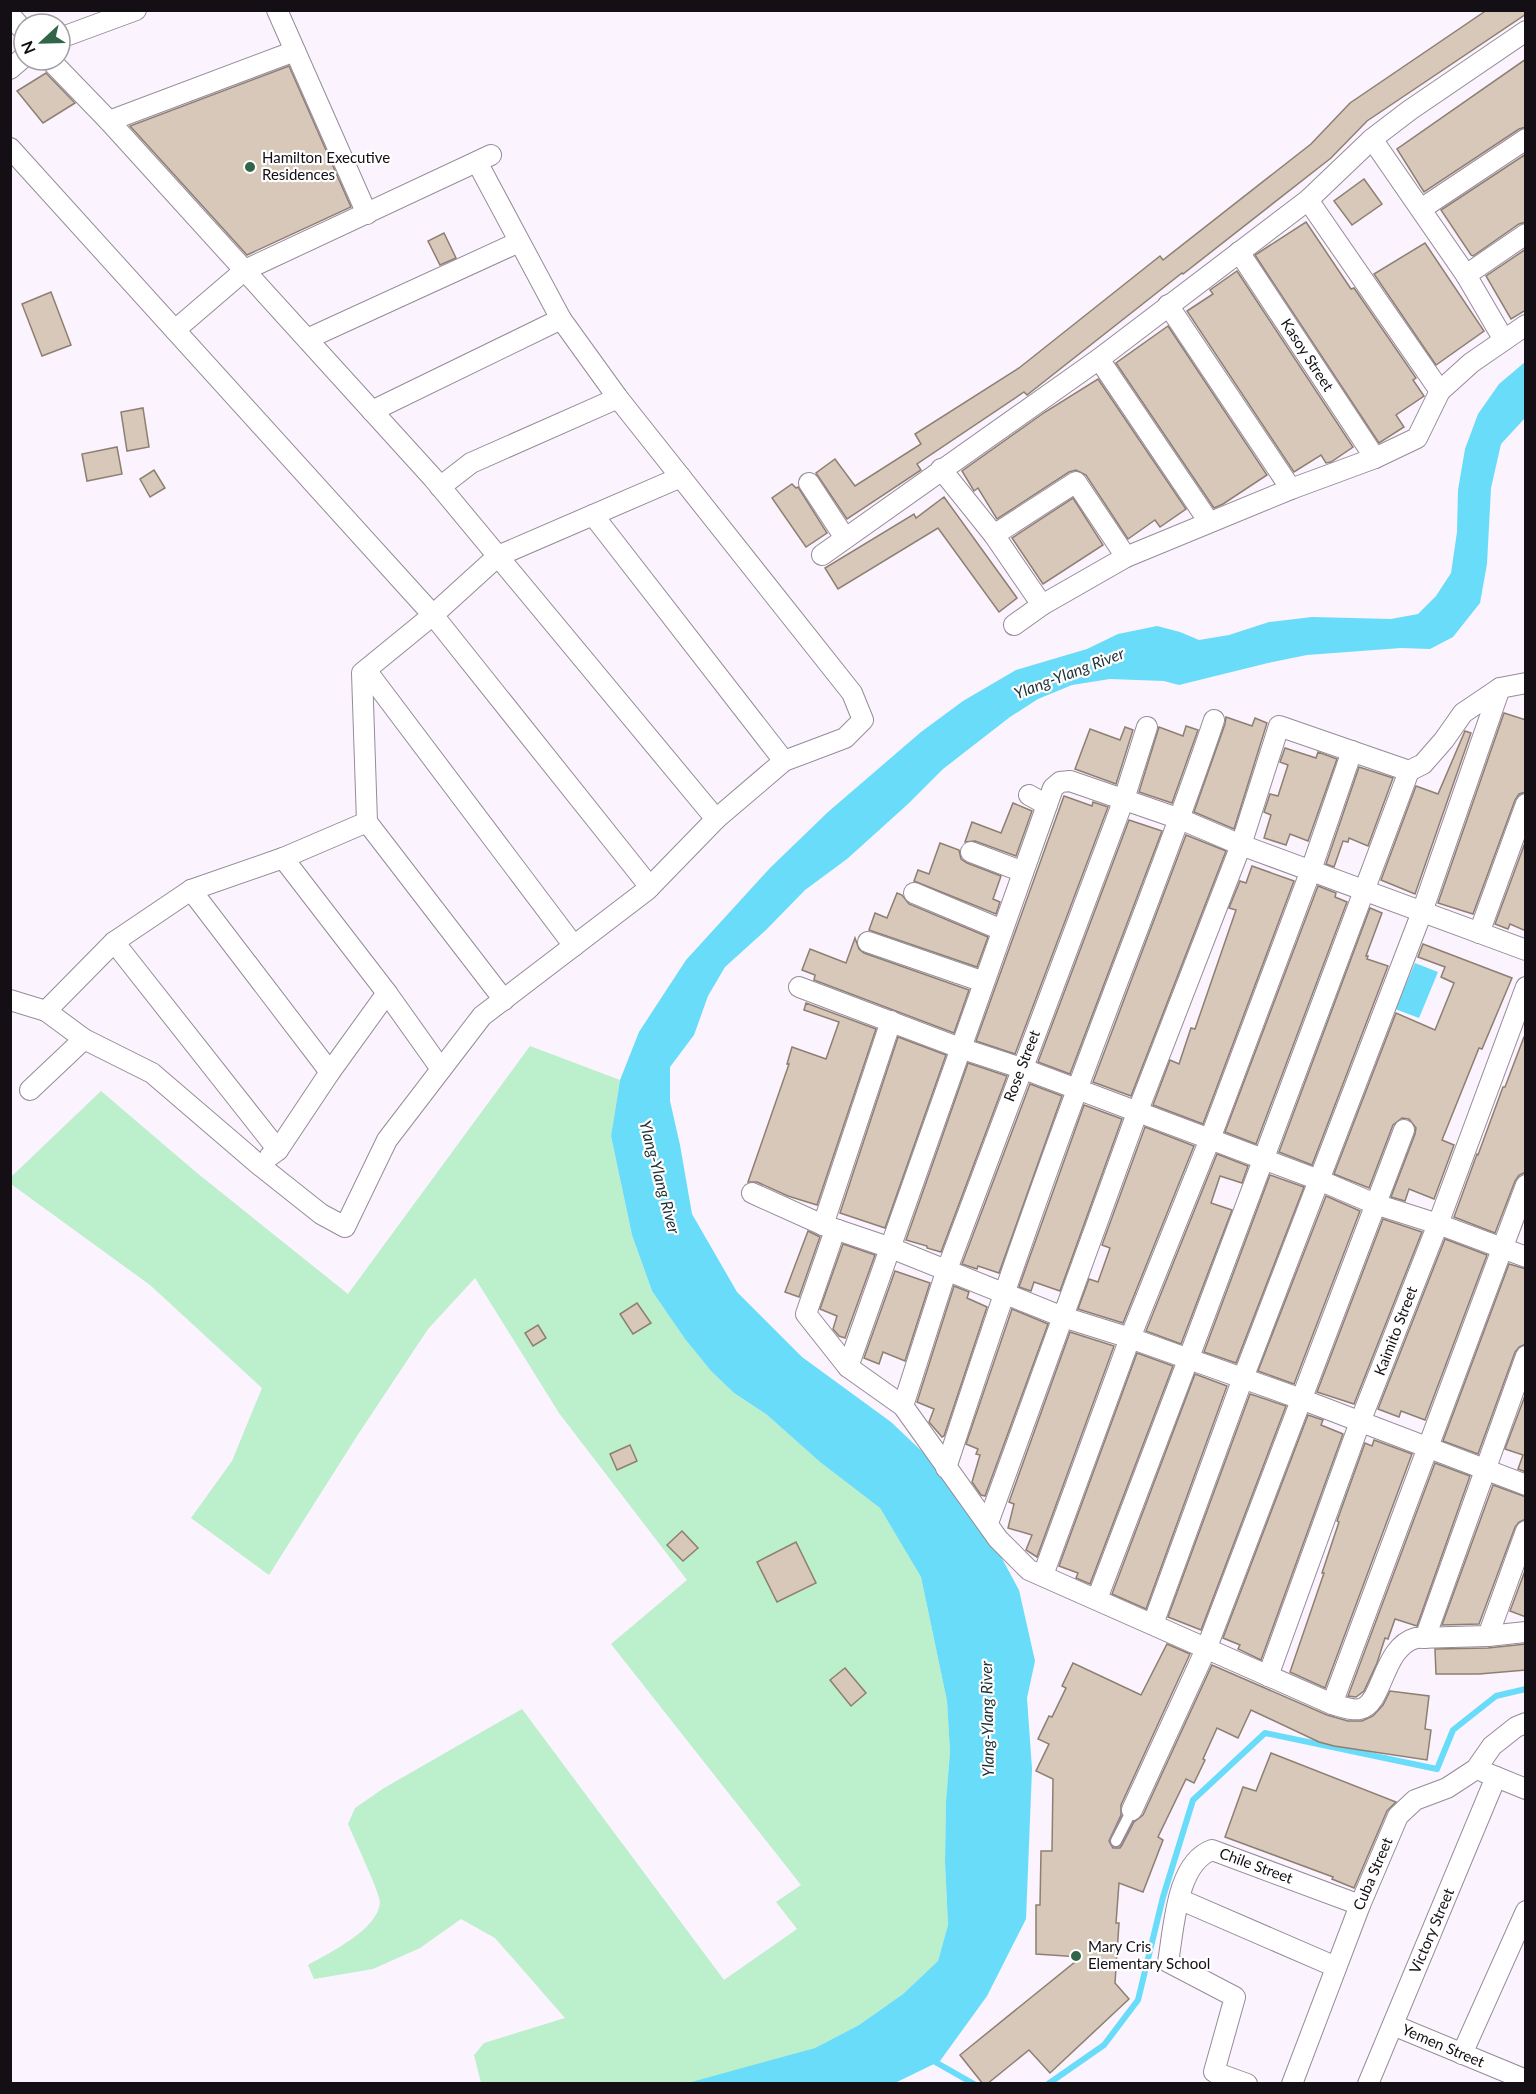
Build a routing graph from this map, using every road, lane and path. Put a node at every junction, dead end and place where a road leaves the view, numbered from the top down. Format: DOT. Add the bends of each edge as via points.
graph roads {
  1 [pos="136,10"];
  2 [pos="277,10"];
  3 [pos="1526,31"];
  4 [pos="72,34"];
  5 [pos="295,51"];
  6 [pos="62,72"];
  7 [pos="109,121"];
  8 [pos="1526,139"];
  9 [pos="1372,140"];
  10 [pos="10,147"];
  11 [pos="1308,200"];
  12 [pos="1421,209"];
  13 [pos="366,214"];
  14 [pos="1526,234"];
  15 [pos="519,242"];
  16 [pos="1239,252"];
  17 [pos="245,270"];
  18 [pos="1466,275"];
  19 [pos="1168,305"];
  20 [pos="561,319"];
  21 [pos="1526,325"];
  22 [pos="175,330"];
  23 [pos="307,339"];
  24 [pos="1504,340"];
  25 [pos="1099,359"];
  26 [pos="1440,391"];
  27 [pos="618,398"];
  28 [pos="372,411"];
  29 [pos="1375,458"];
  30 [pos="941,469"];
  31 [pos="681,477"];
  32 [pos="809,483"];
  33 [pos="440,487"];
  34 [pos="1291,489"];
  35 [pos="593,515"];
  36 [pos="1209,522"];
  37 [pos="994,535"];
  38 [pos="845,538"];
  39 [pos="822,555"];
  40 [pos="498,556"];
  41 [pos="1126,557"];
  42 [pos="1042,605"];
  43 [pos="433,615"];
  44 [pos="1014,625"];
  45 [pos="366,670"];
  46 [pos="1526,683"];
  47 [pos="1500,688"];
  48 [pos="1214,720"];
  49 [pos="1147,727"];
  50 [pos="1352,751"];
  51 [pos="783,761"];
  52 [pos="1409,771"];
  53 [pos="1029,795"];
  54 [pos="1124,799"];
  55 [pos="1526,804"];
  56 [pos="1047,805"];
  57 [pos="717,819"];
  58 [pos="1180,819"];
  59 [pos="367,822"];
  60 [pos="1241,845"];
  61 [pos="971,852"];
  62 [pos="283,858"];
  63 [pos="1311,870"];
  64 [pos="1023,872"];
  65 [pos="650,887"];
  66 [pos="191,890"];
  67 [pos="1365,892"];
  68 [pos="914,893"];
  69 [pos="1422,912"];
  70 [pos="1002,930"];
  71 [pos="1479,933"];
  72 [pos="114,942"];
  73 [pos="868,942"];
  74 [pos="574,946"];
  75 [pos="1526,950"];
  76 [pos="984,982"];
  77 [pos="799,987"];
  78 [pos="1526,987"];
  79 [pos="387,993"];
  80 [pos="10,1000"];
  81 [pos="504,1000"];
  82 [pos="46,1011"];
  83 [pos="891,1021"];
  84 [pos="84,1039"];
  85 [pos="960,1048"];
  86 [pos="1021,1068"];
  87 [pos="441,1069"];
  88 [pos="330,1072"];
  89 [pos="30,1090"];
  90 [pos="1077,1090"];
  91 [pos="1137,1113"];
  92 [pos="1404,1131"];
  93 [pos="1210,1139"];
  94 [pos="278,1150"];
  95 [pos="1263,1159"];
  96 [pos="258,1164"];
  97 [pos="1319,1180"];
  98 [pos="1526,1185"];
  99 [pos="752,1193"];
  100 [pos="1375,1204"];
  101 [pos="1438,1224"];
  102 [pos="830,1227"];
  103 [pos="891,1248"];
  104 [pos="1501,1248"];
  105 [pos="1526,1257"];
  106 [pos="946,1272"];
  107 [pos="1003,1293"];
  108 [pos="1063,1317"];
  109 [pos="1130,1338"];
  110 [pos="1526,1356"];
  111 [pos="1188,1360"];
  112 [pos="848,1366"];
  113 [pos="1243,1378"];
  114 [pos="1301,1399"];
  115 [pos="903,1406"];
  116 [pos="1360,1422"];
  117 [pos="1428,1448"];
  118 [pos="946,1468"];
  119 [pos="1484,1470"];
  120 [pos="1526,1485"];
  121 [pos="988,1523"];
  122 [pos="1526,1531"];
  123 [pos="1043,1575"];
  124 [pos="1097,1599"];
  125 [pos="1153,1624"];
  126 [pos="1526,1632"];
  127 [pos="1488,1636"];
  128 [pos="1425,1638"];
  129 [pos="1207,1647"];
  130 [pos="1268,1676"];
  131 [pos="1332,1704"];
  132 [pos="1526,1723"];
  133 [pos="1476,1769"];
  134 [pos="1496,1777"];
  135 [pos="1526,1789"];
  136 [pos="1132,1810"];
  137 [pos="1116,1840"];
  138 [pos="1179,1899"];
  139 [pos="1360,1905"];
  140 [pos="1526,1911"];
  141 [pos="1336,1967"];
  142 [pos="1393,2025"];
  143 [pos="1462,2054"];
  144 [pos="1526,2080"];
  145 [pos="1247,2084"];
  146 [pos="1292,2084"];
  147 [pos="1368,2084"];
  1 -- 4 [label="street"];
  2 -- 5 [label="street"];
  3 -- 9 [label="street"];
  5 -- 7 [label="street"];
  5 -- 13 [label="street"];
  6 -- 7 [label="street"];
  7 -- 17 [label="street"];
  8 -- 12 [label="street"];
  9 -- 11 [label="street"];
  9 -- 12 [label="street"];
  10 -- 22 [label="street"];
  11 -- 16 [label="street"];
  11 -- 26 [label="street"];
  12 -- 18 [label="street"];
  13 -- 15 [label="street" via="484,159"];
  13 -- 17 [label="street"];
  14 -- 18 [label="street"];
  15 -- 20 [label="street"];
  15 -- 23 [label="street"];
  16 -- 19 [label="street"];
  16 -- 29 [label="street, Kasoy Street"];
  17 -- 22 [label="street"];
  17 -- 23 [label="street"];
  18 -- 24 [label="street"];
  19 -- 25 [label="street"];
  19 -- 34 [label="street"];
  20 -- 27 [label="street"];
  20 -- 28 [label="street"];
  21 -- 24 [label="street"];
  22 -- 43 [label="street"];
  23 -- 28 [label="street"];
  24 -- 26 [label="street"];
  25 -- 30 [label="street"];
  25 -- 36 [label="street"];
  26 -- 29 [label="street" via="1417,438"];
  27 -- 31 [label="street"];
  27 -- 33 [label="street" via="471,463"];
  28 -- 33 [label="street"];
  29 -- 34 [label="street"];
  30 -- 37 [label="street"];
  30 -- 38 [label="street"];
  31 -- 35 [label="street"];
  31 -- 51 [label="street" via="852,693 863,720 845,738"];
  32 -- 38 [label="street"];
  33 -- 40 [label="street"];
  34 -- 36 [label="street"];
  35 -- 40 [label="street"];
  35 -- 51 [label="street"];
  36 -- 41 [label="street"];
  37 -- 41 [label="street" via="1076,482"];
  37 -- 42 [label="street"];
  38 -- 39 [label="street"];
  40 -- 43 [label="street"];
  40 -- 57 [label="street"];
  41 -- 42 [label="street"];
  42 -- 44 [label="street"];
  43 -- 45 [label="street"];
  43 -- 65 [label="street"];
  45 -- 59 [label="street" via="363,673"];
  45 -- 74 [label="street"];
  46 -- 47 [label="street"];
  47 -- 52 [label="street" via="1463,713 1423,764"];
  47 -- 69 [label="street"];
  48 -- 58 [label="street"];
  49 -- 54 [label="street, Rose Street"];
  50 -- 52 [label="street"];
  50 -- 60 [label="street" via="1279,726"];
  50 -- 63 [label="street"];
  51 -- 57 [label="street"];
  52 -- 67 [label="street"];
  53 -- 56 [label="street"];
  54 -- 56 [label="street" via="1070,781 1053,788"];
  54 -- 58 [label="street"];
  54 -- 86 [label="street, Rose Street"];
  55 -- 71 [label="street"];
  56 -- 64 [label="street"];
  57 -- 65 [label="street"];
  58 -- 60 [label="street"];
  58 -- 90 [label="street"];
  59 -- 62 [label="street"];
  59 -- 81 [label="street"];
  60 -- 63 [label="street"];
  60 -- 91 [label="street"];
  61 -- 64 [label="street"];
  62 -- 66 [label="street"];
  62 -- 79 [label="street"];
  63 -- 67 [label="street"];
  63 -- 93 [label="street"];
  64 -- 70 [label="street"];
  65 -- 74 [label="street"];
  66 -- 72 [label="street"];
  66 -- 88 [label="street"];
  67 -- 69 [label="street"];
  67 -- 95 [label="street"];
  68 -- 70 [label="street"];
  69 -- 71 [label="street"];
  69 -- 97 [label="street"];
  70 -- 76 [label="street"];
  71 -- 75 [label="street"];
  72 -- 82 [label="street"];
  72 -- 94 [label="street"];
  73 -- 76 [label="street"];
  74 -- 81 [label="street"];
  76 -- 85 [label="street"];
  77 -- 83 [label="street"];
  78 -- 101 [label="street, Kaimito Street"];
  79 -- 87 [label="street"];
  79 -- 88 [label="street"];
  80 -- 82 [label="street"];
  81 -- 87 [label="street" via="483,1016"];
  82 -- 84 [label="street"];
  83 -- 85 [label="street"];
  83 -- 102 [label="street"];
  84 -- 89 [label="street"];
  84 -- 96 [label="street" via="152,1073"];
  85 -- 86 [label="street"];
  85 -- 103 [label="street"];
  86 -- 90 [label="street"];
  86 -- 106 [label="street, Rose Street"];
  87 -- 96 [label="street" via="387,1140 345,1227 321,1214"];
  88 -- 94 [label="street"];
  90 -- 91 [label="street"];
  90 -- 107 [label="street"];
  91 -- 93 [label="street"];
  91 -- 108 [label="street"];
  92 -- 100 [label="street"];
  93 -- 95 [label="street"];
  93 -- 109 [label="street"];
  94 -- 96 [label="street"];
  95 -- 97 [label="street"];
  95 -- 111 [label="street"];
  97 -- 100 [label="street"];
  97 -- 113 [label="street"];
  98 -- 104 [label="street"];
  99 -- 102 [label="street"];
  100 -- 101 [label="street"];
  100 -- 114 [label="street"];
  101 -- 104 [label="street"];
  101 -- 116 [label="street, Kaimito Street"];
  102 -- 103 [label="street"];
  102 -- 112 [label="street" via="833,1236 806,1314"];
  103 -- 106 [label="street"];
  103 -- 112 [label="street"];
  104 -- 105 [label="street"];
  104 -- 117 [label="street"];
  106 -- 107 [label="street"];
  106 -- 115 [label="street, Rose Street"];
  107 -- 108 [label="street"];
  107 -- 118 [label="street"];
  108 -- 109 [label="street"];
  108 -- 121 [label="street"];
  109 -- 111 [label="street"];
  109 -- 123 [label="street"];
  110 -- 119 [label="street"];
  111 -- 113 [label="street"];
  111 -- 124 [label="street"];
  112 -- 115 [label="street"];
  113 -- 114 [label="street"];
  113 -- 125 [label="street"];
  114 -- 116 [label="street"];
  114 -- 129 [label="street"];
  115 -- 118 [label="street"];
  116 -- 117 [label="street"];
  116 -- 130 [label="street, Kaimito Street"];
  117 -- 119 [label="street"];
  117 -- 131 [label="street"];
  118 -- 121 [label="street"];
  119 -- 120 [label="street"];
  119 -- 128 [label="street"];
  121 -- 123 [label="street" via="1015,1557 1029,1570"];
  122 -- 127 [label="street"];
  123 -- 124 [label="street"];
  124 -- 125 [label="street"];
  125 -- 129 [label="street"];
  126 -- 127 [label="street"];
  127 -- 128 [label="street"];
  128 -- 131 [label="street" via="1408,1640 1400,1646 1369,1705 1360,1709"];
  129 -- 130 [label="street"];
  129 -- 136 [label="street"];
  130 -- 131 [label="street"];
  132 -- 133 [label="street, Cuba Street" via="1492,1746"];
  133 -- 134 [label="street"];
  133 -- 139 [label="street, Cuba Street" via="1447,1788 1415,1800 1398,1816"];
  134 -- 135 [label="street"];
  134 -- 142 [label="street, Victory Street"];
  136 -- 137 [label="lane"];
  138 -- 139 [label="street, Chile Street" via="1181,1885 1196,1861 1212,1850"];
  138 -- 141 [label="street"];
  138 -- 145 [label="street, Chile Street" via="1168,1962 1235,1997 1214,2072"];
  139 -- 141 [label="street, Cuba Street"];
  140 -- 143 [label="street"];
  141 -- 146 [label="street, Cuba Street"];
  142 -- 143 [label="street, Yemen Street"];
  142 -- 147 [label="street, Victory Street"];
  143 -- 144 [label="street, Yemen Street"];
}
